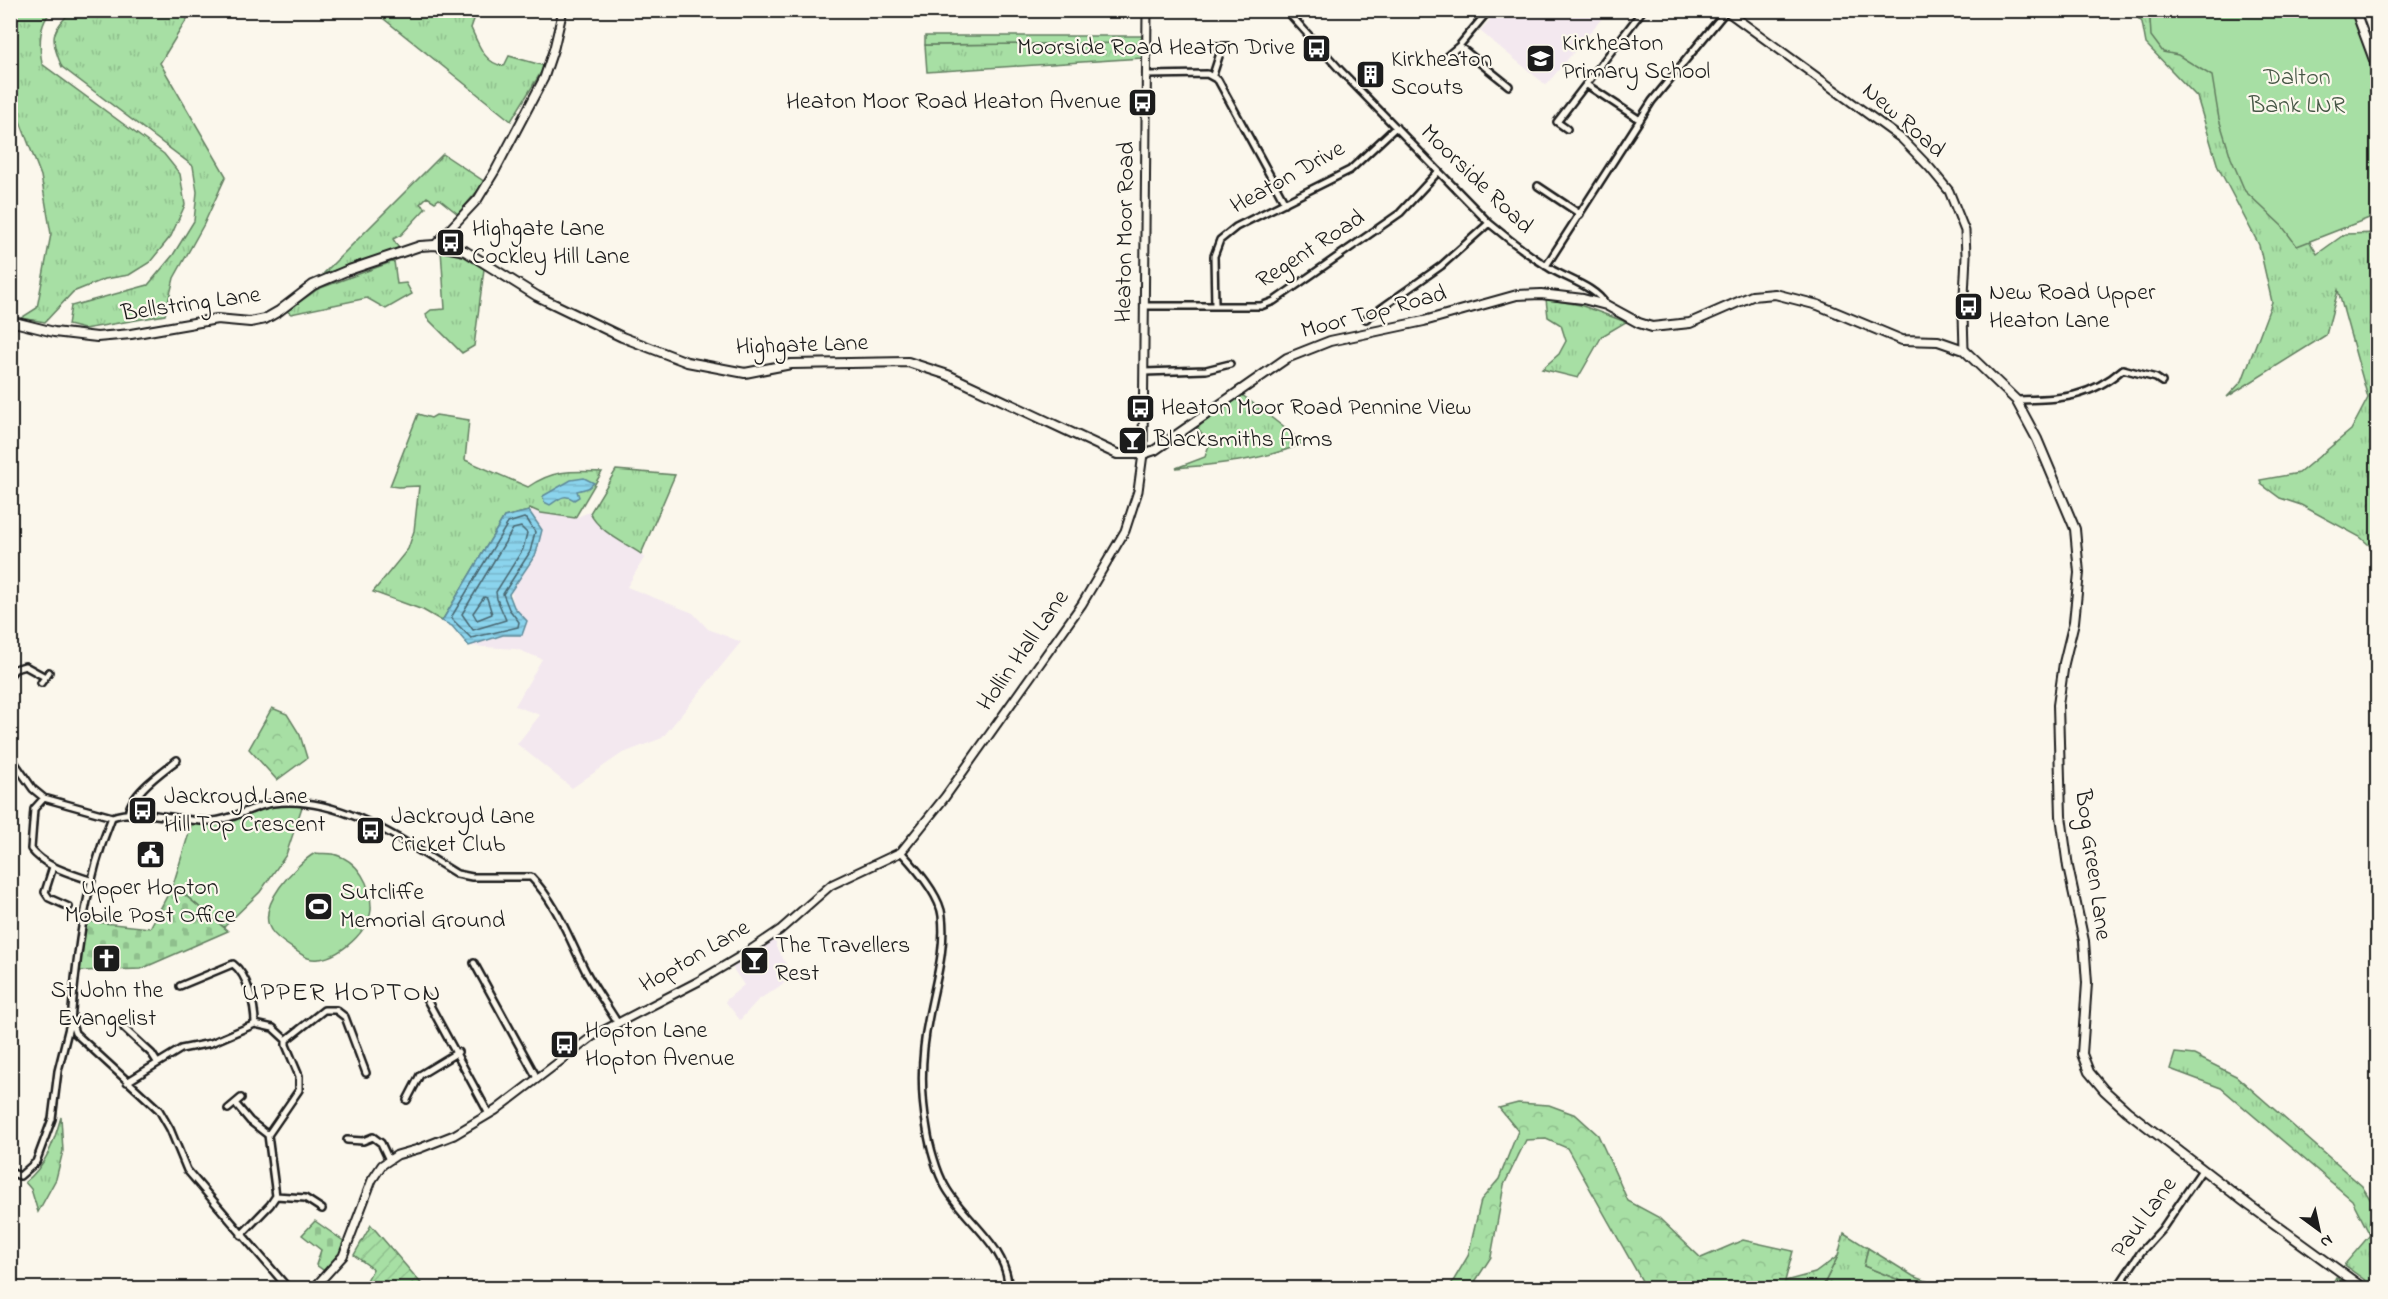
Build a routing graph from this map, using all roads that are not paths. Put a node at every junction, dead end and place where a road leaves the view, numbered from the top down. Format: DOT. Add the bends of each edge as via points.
graph roads {
  1 [pos="563,10"];
  2 [pos="1092,10"];
  3 [pos="1118,10"];
  4 [pos="1147,10"];
  5 [pos="1286,10"];
  6 [pos="1489,10"];
  7 [pos="1643,10"];
  8 [pos="2355,10"];
  9 [pos="1725,11"];
  10 [pos="1222,46"];
  11 [pos="1459,46"];
  12 [pos="1447,56"];
  13 [pos="2378,72"];
  14 [pos="1148,75"];
  15 [pos="1213,75"];
  16 [pos="1587,85"];
  17 [pos="1509,86"];
  18 [pos="1640,120"];
  19 [pos="1396,127"];
  20 [pos="1567,129"];
  21 [pos="1438,172"];
  22 [pos="1538,186"];
  23 [pos="1285,203"];
  24 [pos="1580,214"];
  25 [pos="1489,224"];
  26 [pos="435,245"];
  27 [pos="1546,266"];
  28 [pos="1215,304"];
  29 [pos="1606,305"];
  30 [pos="1145,306"];
  31 [pos="1365,319"];
  32 [pos="10,321"];
  33 [pos="1964,350"];
  34 [pos="1230,364"];
  35 [pos="1144,372"];
  36 [pos="2162,382"];
  37 [pos="2016,400"];
  38 [pos="1143,454"];
  39 [pos="10,675"];
  40 [pos="41,683"];
  41 [pos="10,756"];
  42 [pos="177,760"];
  43 [pos="44,798"];
  44 [pos="128,814"];
  45 [pos="112,817"];
  46 [pos="901,852"];
  47 [pos="53,867"];
  48 [pos="92,882"];
  49 [pos="69,907"];
  50 [pos="474,963"];
  51 [pos="180,986"];
  52 [pos="426,999"];
  53 [pos="71,1021"];
  54 [pos="617,1022"];
  55 [pos="255,1024"];
  56 [pos="124,1028"];
  57 [pos="286,1040"];
  58 [pos="458,1052"];
  59 [pos="157,1062"];
  60 [pos="366,1072"];
  61 [pos="537,1078"];
  62 [pos="127,1082"];
  63 [pos="241,1098"];
  64 [pos="407,1100"];
  65 [pos="235,1103"];
  66 [pos="228,1109"];
  67 [pos="489,1114"];
  68 [pos="268,1135"];
  69 [pos="347,1140"];
  70 [pos="390,1160"];
  71 [pos="2202,1170"];
  72 [pos="10,1172"];
  73 [pos="276,1196"];
  74 [pos="322,1209"];
  75 [pos="241,1235"];
  76 [pos="1008,1285"];
  77 [pos="288,1288"];
  78 [pos="314,1288"];
  79 [pos="2117,1288"];
  80 [pos="2363,1288"];
  1 -- 26 [label="street" via="544,78 495,171 478,199"];
  2 -- 3 [label="street"];
  4 -- 14 [label="street, Heaton Moor Road"];
  5 -- 19 [label="street, Moorside Road"];
  6 -- 11 [label="street"];
  7 -- 16 [label="street"];
  8 -- 13 [label="street"];
  9 -- 18 [label="street"];
  9 -- 33 [label="street, New Road" via="1902,139 1949,191 1965,231"];
  10 -- 15 [label="street"];
  11 -- 12 [label="street"];
  11 -- 17 [label="street"];
  14 -- 15 [label="street"];
  14 -- 30 [label="street, Heaton Moor Road"];
  15 -- 23 [label="street"];
  16 -- 18 [label="street"];
  16 -- 20 [label="street" via="1557,122"];
  18 -- 24 [label="street"];
  19 -- 21 [label="street, Moorside Road"];
  19 -- 23 [label="street, Heaton Drive" via="1350,170"];
  21 -- 25 [label="street, Moorside Road"];
  21 -- 28 [label="street, Regent Road" via="1400,213 1274,301 1261,306"];
  22 -- 24 [label="street"];
  23 -- 28 [label="street, Heaton Drive" via="1236,227 1220,240 1214,256"];
  24 -- 27 [label="street"];
  25 -- 27 [label="street, Moorside Road"];
  25 -- 31 [label="street" via="1441,266"];
  26 -- 32 [label="main road, Bellstring Lane" via="420,246 313,285 265,319 218,319 97,337"];
  26 -- 38 [label="main road, Highgate Lane" via="465,251 537,296 622,337 687,362 745,373 790,364 908,362 948,375 1117,454"];
  27 -- 29 [label="street, Moorside Road" via="1595,293"];
  28 -- 30 [label="street, Regent Road"];
  29 -- 33 [label="main road, Moor Top Road" via="1652,327 1690,323 1752,296 1775,294 1818,305 1902,340 1938,341"];
  29 -- 38 [label="main road, Moor Top Road" via="1541,294 1517,295 1308,348 1287,358 1155,450"];
  30 -- 35 [label="street, Heaton Moor Road"];
  33 -- 37 [label="main road, Bog Green Lane"];
  34 -- 35 [label="street" via="1206,370"];
  35 -- 38 [label="street, Heaton Moor Road"];
  36 -- 37 [label="street" via="2123,369 2089,392 2059,399"];
  37 -- 71 [label="main road, Bog Green Lane" via="2075,529 2079,573 2058,705 2061,816 2084,941 2087,983 2082,1054 2089,1072 2104,1090"];
  38 -- 46 [label="street, Hollin Hall Lane" via="1138,491 1125,531 1082,604 945,797"];
  39 -- 40 [label="street" via="25,666 47,674"];
  41 -- 43 [label="street"];
  42 -- 44 [label="street" via="136,796"];
  43 -- 45 [label="street"];
  43 -- 47 [label="street" via="34,809 31,849 38,859"];
  44 -- 45 [label="street"];
  44 -- 54 [label="street" via="212,821 272,803 314,803 345,811 458,874 531,877 546,893 583,968"];
  45 -- 48 [label="street"];
  46 -- 54 [label="street, Hopton Lane" via="831,885 780,930 746,953"];
  46 -- 76 [label="street" via="923,876 942,915 941,960 928,1017 921,1075 927,1131 944,1185 998,1251"];
  47 -- 48 [label="street"];
  47 -- 49 [label="street" via="45,892"];
  48 -- 53 [label="street" via="81,925"];
  50 -- 61 [label="street"];
  51 -- 55 [label="street" via="233,964 252,1000"];
  52 -- 58 [label="street"];
  53 -- 62 [label="street" via="81,1040"];
  53 -- 72 [label="street" via="58,1071 52,1119 36,1162 20,1176"];
  54 -- 61 [label="street, Hopton Lane"];
  55 -- 57 [label="street" via="273,1028"];
  55 -- 59 [label="street" via="211,1043 181,1049"];
  56 -- 59 [label="street"];
  57 -- 60 [label="street" via="324,1010 336,1010 345,1017"];
  57 -- 68 [label="street" via="299,1076 299,1090"];
  58 -- 64 [label="street" via="420,1075"];
  58 -- 67 [label="street"];
  59 -- 62 [label="street"];
  61 -- 67 [label="street, Hopton Lane"];
  62 -- 75 [label="street" via="159,1110 187,1170"];
  63 -- 65 [label="street"];
  65 -- 66 [label="street"];
  65 -- 68 [label="street"];
  67 -- 70 [label="street, Hopton Lane" via="454,1135"];
  68 -- 73 [label="street"];
  69 -- 70 [label="street" via="363,1142 373,1137"];
  70 -- 78 [label="street, Hopton Lane" via="372,1180 344,1256"];
  71 -- 79 [label="street, Paul Lane"];
  71 -- 80 [label="main road, Bog Green Lane"];
  73 -- 74 [label="street" via="305,1198"];
  73 -- 75 [label="street"];
  75 -- 77 [label="street"];
}
